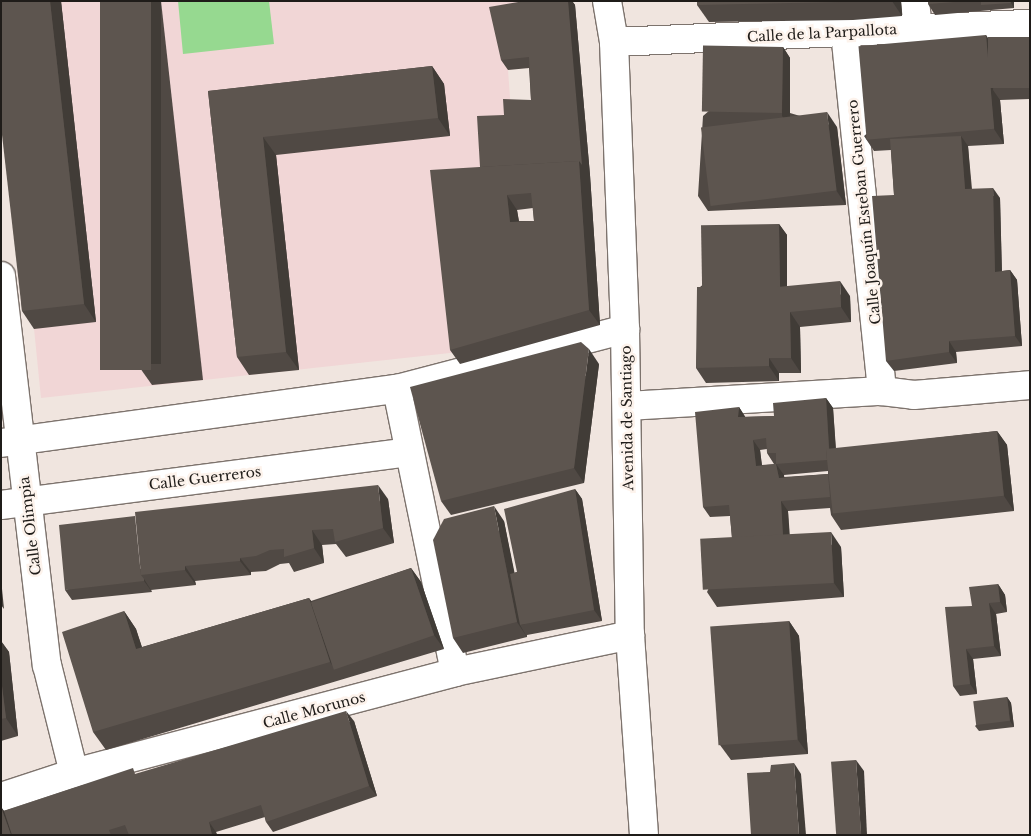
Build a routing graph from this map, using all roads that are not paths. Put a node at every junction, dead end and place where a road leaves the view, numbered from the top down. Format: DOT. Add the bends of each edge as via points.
graph roads {
  1 [pos="607,1"];
  2 [pos="915,1"];
  3 [pos="1030,24"];
  4 [pos="918,29"];
  5 [pos="845,32"];
  6 [pos="614,42"];
  7 [pos="1,276"];
  8 [pos="625,329"];
  9 [pos="1030,385"];
  10 [pos="397,389"];
  11 [pos="882,392"];
  12 [pos="627,406"];
  13 [pos="11,442"];
  14 [pos="408,452"];
  15 [pos="14,503"];
  16 [pos="630,635"];
  17 [pos="455,672"];
  18 [pos="74,773"];
  19 [pos="1,797"];
  20 [pos="644,835"];
  1 -- 6 [label="street, Avenida de Santiago"];
  2 -- 4 [label="street"];
  3 -- 4 [label="street, Calle de la Parpallota"];
  4 -- 5 [label="street, Calle de la Parpallota"];
  5 -- 6 [label="street, Calle de la Parpallota"];
  5 -- 11 [label="street, Calle Joaquín Esteban Guerrero"];
  6 -- 8 [label="street, Avenida de Santiago"];
  7 -- 13 [label="street, Calle Olimpia"];
  8 -- 10 [label="street"];
  8 -- 12 [label="street, Avenida de Santiago"];
  9 -- 11 [label="street" via="914,395"];
  10 -- 13 [label="street"];
  10 -- 14 [label="street"];
  11 -- 12 [label="street"];
  12 -- 16 [label="street, Avenida de Santiago"];
  13 -- 15 [label="street, Calle Olimpia"];
  14 -- 15 [label="street, Calle Guerreros"];
  14 -- 17 [label="street"];
  15 -- 18 [label="street, Calle Olimpia" via="47,665"];
  16 -- 17 [label="street, Calle Morunos"];
  16 -- 20 [label="street, Avenida de Santiago"];
  17 -- 18 [label="street, Calle Morunos"];
  18 -- 19 [label="street, Calle Morunos"];
}
